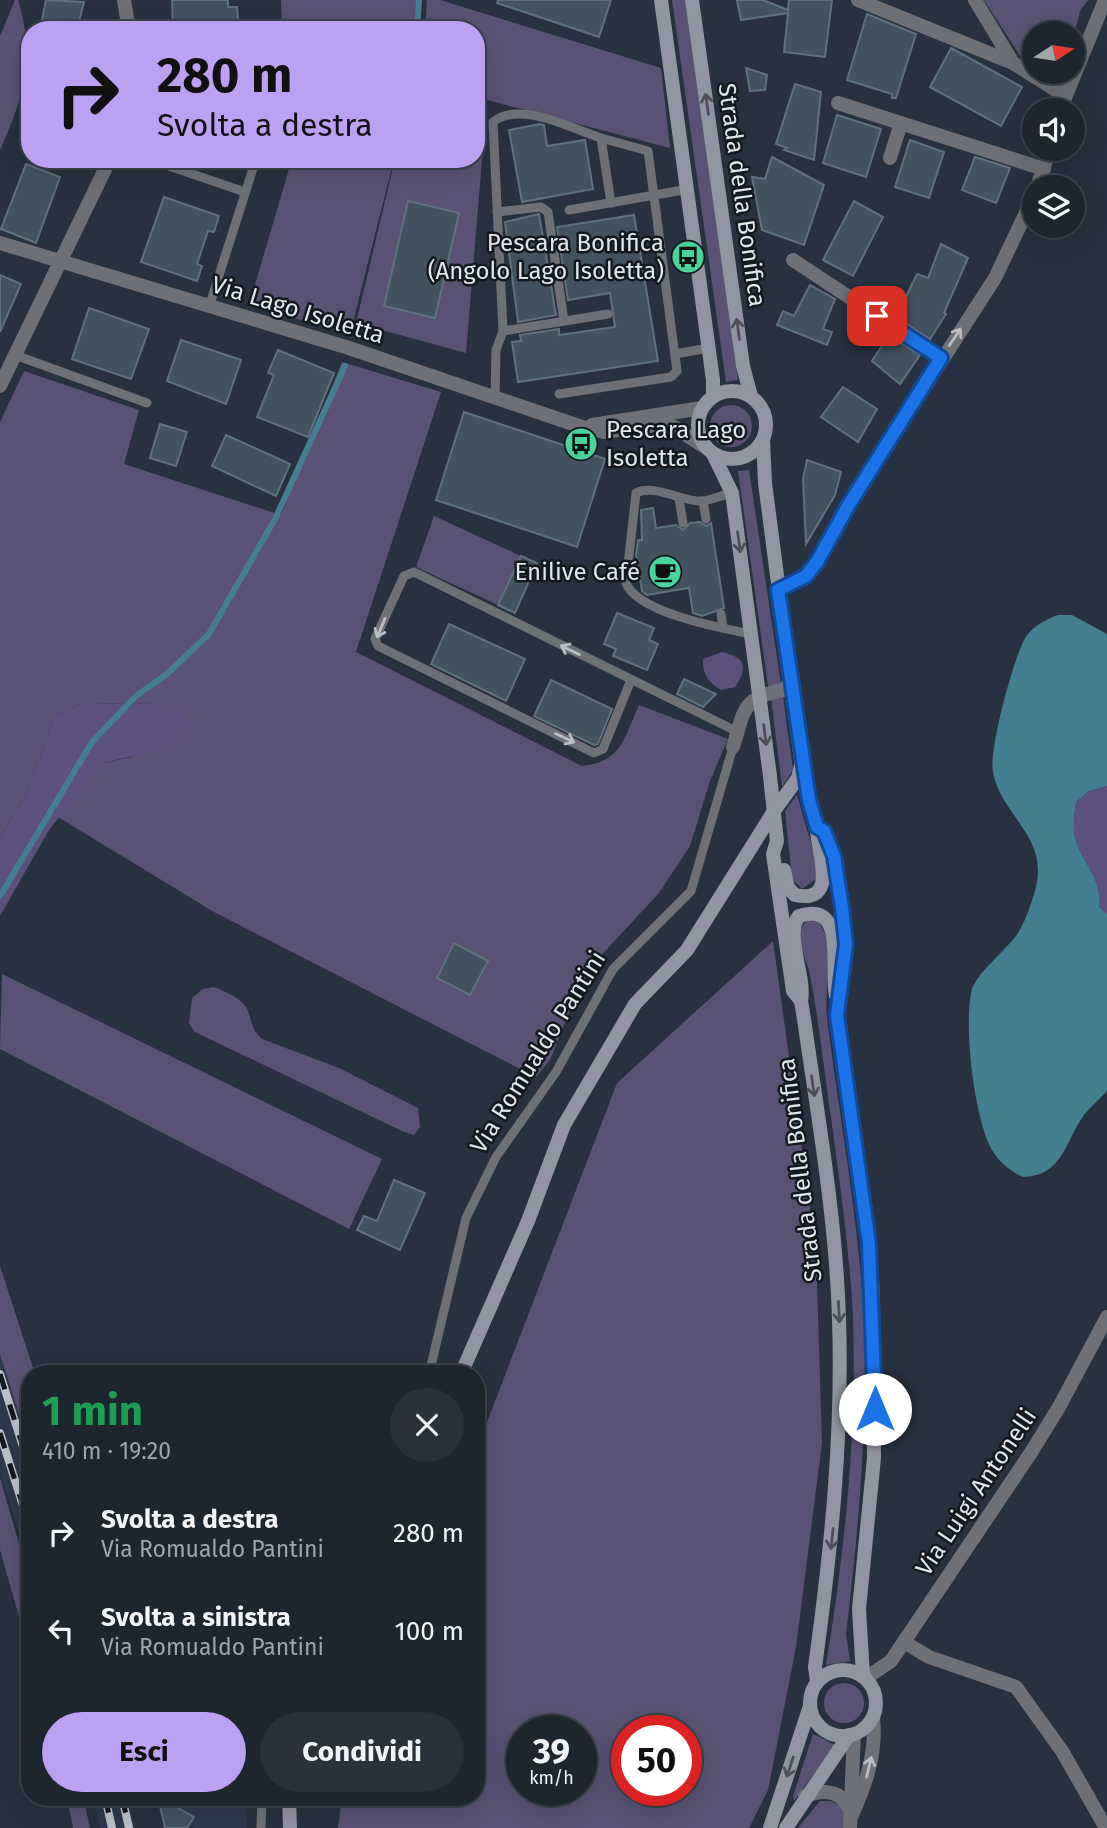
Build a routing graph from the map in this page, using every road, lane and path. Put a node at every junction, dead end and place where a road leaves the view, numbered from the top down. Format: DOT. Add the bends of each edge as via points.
graph roads {
  1 [pos="124,0"];
  2 [pos="662,0"];
  3 [pos="692,0"];
  4 [pos="858,0"];
  5 [pos="975,0"];
  6 [pos="1105,0"];
  7 [pos="1107,11"];
  8 [pos="128,21"];
  9 [pos="1095,23"];
  10 [pos="1013,63"];
  11 [pos="1064,95"];
  12 [pos="1063,98"];
  13 [pos="838,103"];
  14 [pos="901,124"];
  15 [pos="601,138"];
  16 [pos="890,158"];
  17 [pos="1046,161"];
  18 [pos="106,168"];
  19 [pos="175,168"];
  20 [pos="253,168"];
  21 [pos="1044,169"];
  22 [pos="1042,175"];
  23 [pos="689,189"];
  24 [pos="246,192"];
  25 [pos="653,196"];
  26 [pos="611,203"];
  27 [pos="569,210"];
  28 [pos="497,212"];
  29 [pos="1022,221"];
  30 [pos="0,243"];
  31 [pos="793,260"];
  32 [pos="61,262"];
  33 [pos="209,307"];
  34 [pos="608,314"];
  35 [pos="564,321"];
  36 [pos="503,331"];
  37 [pos="709,348"];
  38 [pos="675,354"];
  39 [pos="15,355"];
  40 [pos="941,358"];
  41 [pos="0,386"];
  42 [pos="559,394"];
  43 [pos="713,396"];
  44 [pos="751,396"];
  45 [pos="495,398"];
  46 [pos="147,403"];
  47 [pos="702,408"];
  48 [pos="582,427"];
  49 [pos="763,440"];
  50 [pos="709,451"];
  51 [pos="732,493"];
  52 [pos="679,499"];
  53 [pos="703,501"];
  54 [pos="706,519"];
  55 [pos="683,523"];
  56 [pos="778,590"];
  57 [pos="721,614"];
  58 [pos="723,628"];
  59 [pos="751,634"];
  60 [pos="631,680"];
  61 [pos="790,682"];
  62 [pos="760,694"];
  63 [pos="738,732"];
  64 [pos="733,747"];
  65 [pos="801,760"];
  66 [pos="774,811"];
  67 [pos="817,827"];
  68 [pos="777,841"];
  69 [pos="837,998"];
  70 [pos="801,1001"];
  71 [pos="1107,1317"];
  72 [pos="431,1365"];
  73 [pos="465,1365"];
  74 [pos="904,1642"];
  75 [pos="864,1677"];
  76 [pos="817,1681"];
  77 [pos="810,1706"];
  78 [pos="873,1717"];
  79 [pos="851,1735"];
  80 [pos="805,1796"];
  81 [pos="262,1806"];
  82 [pos="289,1806"];
  83 [pos="851,1822"];
  84 [pos="261,1828"];
  85 [pos="290,1828"];
  86 [pos="771,1828"];
  87 [pos="786,1828"];
  88 [pos="1106,1828"];
  1 -- 8 [label="street"];
  2 -- 23 [label="main road"];
  44 -- 3 [label="main road, Strada della Bonifica, one-way"];
  4 -- 10 [label="street"];
  5 -- 10 [label="street"];
  6 -- 9 [label="street"];
  7 -- 9 [label="street"];
  9 -- 11 [label="street"];
  10 -- 11 [label="street"];
  11 -- 12 [label="street"];
  13 -- 14 [label="street"];
  14 -- 16 [label="street"];
  14 -- 21 [label="street"];
  15 -- 25 [label="lane" via="648,151"];
  15 -- 26 [label="lane"];
  15 -- 28 [label="lane" via="528,115 502,115 493,122"];
  17 -- 21 [label="street"];
  18 -- 32 [label="street"];
  19 -- 24 [label="lane"];
  20 -- 24 [label="lane"];
  21 -- 22 [label="street"];
  23 -- 25 [label="lane"];
  23 -- 37 [label="main road"];
  24 -- 33 [label="lane"];
  25 -- 26 [label="lane"];
  25 -- 38 [label="lane"];
  26 -- 27 [label="lane"];
  28 -- 35 [label="lane" via="541,207 548,212"];
  28 -- 36 [label="lane"];
  40 -- 29 [label="street, one-way" via="995,278"];
  30 -- 32 [label="street, Via Lago Isoletta"];
  31 -- 40 [label="street"];
  32 -- 33 [label="street, Via Lago Isoletta"];
  32 -- 39 [label="street"];
  33 -- 45 [label="street, Via Lago Isoletta"];
  34 -- 35 [label="lane"];
  35 -- 36 [label="lane"];
  36 -- 45 [label="lane" via="496,350"];
  37 -- 38 [label="lane"];
  37 -- 43 [label="main road"];
  38 -- 42 [label="lane" via="677,371 671,377"];
  39 -- 41 [label="street"];
  39 -- 46 [label="lane"];
  40 -- 56 [label="street" via="817,562 806,576"];
  43 -- 44 [label="main road" via="736,391"];
  43 -- 47 [label="main road"];
  44 -- 49 [label="main road" via="765,416"];
  45 -- 48 [label="street, Via Lago Isoletta"];
  47 -- 48 [label="street, Via Lago Isoletta"];
  47 -- 50 [label="main road" via="697,428"];
  48 -- 50 [label="street, Via Lago Isoletta" via="604,432 662,424"];
  49 -- 50 [label="main road" via="752,453 737,460"];
  49 -- 56 [label="main road"];
  50 -- 51 [label="main road, Strada della Bonifica"];
  51 -- 53 [label="lane"];
  51 -- 59 [label="main road, Strada della Bonifica, one-way"];
  52 -- 53 [label="lane"];
  52 -- 55 [label="lane"];
  52 -- 58 [label="lane" via="646,489 636,493 626,583 633,595"];
  53 -- 54 [label="lane"];
  56 -- 61 [label="main road"];
  57 -- 58 [label="lane"];
  58 -- 59 [label="lane"];
  59 -- 62 [label="main road, Strada della Bonifica"];
  60 -- 60 [label="lane, one-way" via="414,572 404,576 375,639 378,646 594,752 603,749"];
  60 -- 63 [label="lane"];
  61 -- 62 [label="street" via="784,690"];
  61 -- 65 [label="main road"];
  62 -- 63 [label="street, Via Romualdo Pantini" via="751,700"];
  62 -- 66 [label="main road, Strada della Bonifica, one-way"];
  63 -- 64 [label="street, Via Romualdo Pantini"];
  64 -- 72 [label="lane, Via Romualdo Pantini" via="691,891 613,969 555,1072 496,1157 466,1218"];
  65 -- 66 [label="main road" via="798,778"];
  65 -- 67 [label="main road"];
  66 -- 68 [label="main road, Strada della Bonifica"];
  66 -- 73 [label="main road" via="687,950 635,1004 564,1125"];
  67 -- 68 [label="main road" via="825,873 809,894 795,895 788,888"];
  67 -- 69 [label="main road" via="824,831 834,856 844,928 843,981"];
  68 -- 70 [label="main road, Strada della Bonifica" via="773,854 793,991"];
  69 -- 70 [label="main road" via="831,925 823,916 807,914 799,916 793,927 804,988"];
  69 -- 75 [label="main road" via="869,1244 874,1328 873,1492 859,1609"];
  70 -- 76 [label="main road, Strada della Bonifica, one-way" via="832,1228 840,1329 839,1451"];
  71 -- 74 [label="street, Via Luigi Antonelli" via="1039,1440"];
  74 -- 75 [label="street, Via Luigi Antonelli" via="891,1661"];
  74 -- 88 [label="street" via="929,1657 1016,1687 1062,1751"];
  75 -- 76 [label="main road" via="839,1670"];
  75 -- 78 [label="main road" via="876,1697"];
  76 -- 77 [label="main road"];
  77 -- 79 [label="main road" via="819,1726 838,1736"];
  77 -- 86 [label="main road, one-way"];
  78 -- 79 [label="main road"];
  83 -- 78 [label="street, one-way" via="873,1752"];
  79 -- 80 [label="main road"];
  79 -- 83 [label="street"];
  80 -- 83 [label="street" via="836,1793 848,1802"];
  80 -- 87 [label="main road"];
  81 -- 84 [label="lane"];
  82 -- 85 [label="main road"];
}
